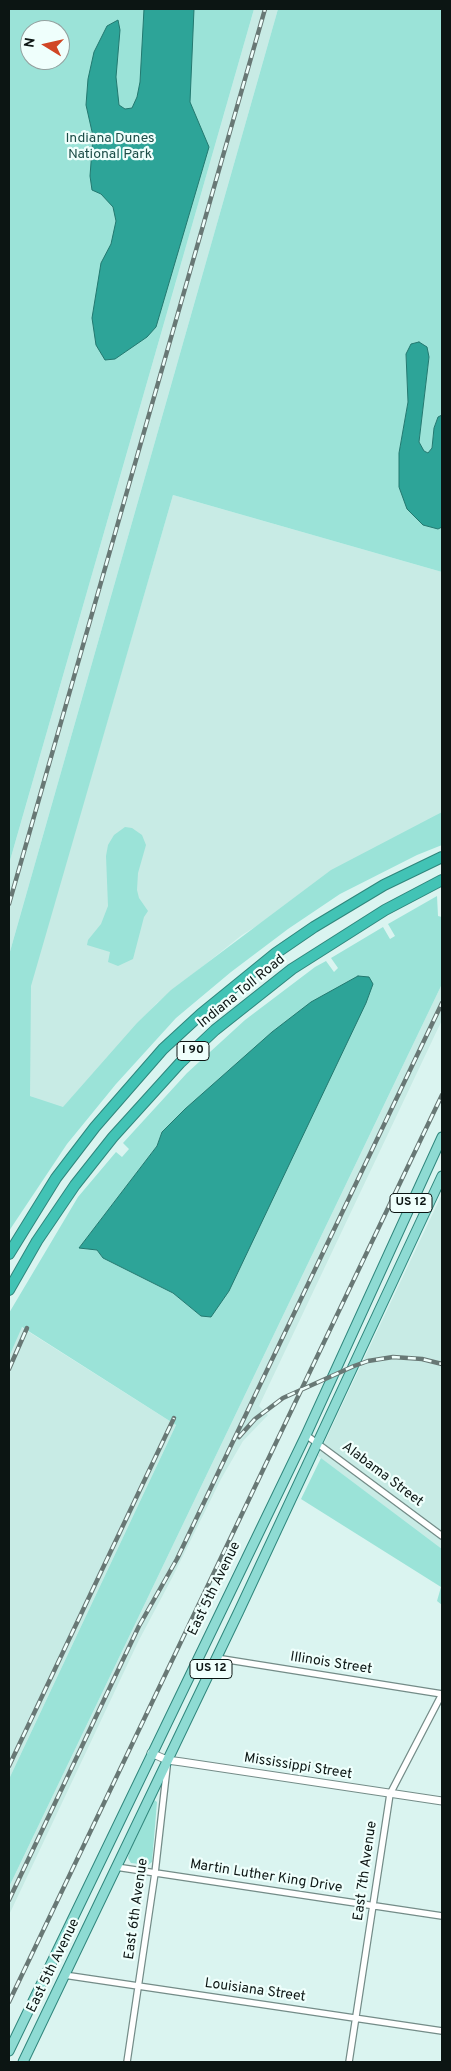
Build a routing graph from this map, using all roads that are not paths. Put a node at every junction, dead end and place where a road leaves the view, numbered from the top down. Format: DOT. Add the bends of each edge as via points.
graph roads {
  1 [pos="442,857"];
  2 [pos="442,880"];
  3 [pos="442,1137"];
  4 [pos="442,1176"];
  5 [pos="9,1254"];
  6 [pos="9,1290"];
  7 [pos="306,1435"];
  8 [pos="318,1442"];
  9 [pos="442,1536"];
  10 [pos="216,1658"];
  11 [pos="442,1694"];
  12 [pos="151,1753"];
  13 [pos="167,1760"];
  14 [pos="390,1794"];
  15 [pos="442,1801"];
  16 [pos="116,1867"];
  17 [pos="155,1873"];
  18 [pos="373,1906"];
  19 [pos="442,1916"];
  20 [pos="64,1975"];
  21 [pos="138,1986"];
  22 [pos="356,2018"];
  23 [pos="442,2031"];
  24 [pos="9,2051"];
  25 [pos="23,2062"];
  26 [pos="127,2062"];
  27 [pos="349,2062"];
  1 -- 5 [label="highway, Indiana Toll Road / I 90" via="384,885 314,927 200,1014 163,1049 95,1127 56,1178"];
  2 -- 6 [label="highway, Indiana Toll Road / I 90" via="385,910 292,969 187,1056 113,1137 75,1185"];
  3 -- 7 [label="main road, East 5th Avenue / US 12"];
  4 -- 8 [label="main road, East 5th Avenue / US 12"];
  7 -- 8 [label="street, Alabama Street"];
  7 -- 12 [label="main road, East 5th Avenue / US 12"];
  8 -- 9 [label="street, Alabama Street" via="360,1477"];
  8 -- 10 [label="main road, East 5th Avenue / US 12"];
  10 -- 11 [label="street, Illinois Street"];
  10 -- 13 [label="main road, East 5th Avenue / US 12"];
  11 -- 14 [label="street, East 7th Avenue"];
  12 -- 13 [label="street, Mississippi Street"];
  12 -- 24 [label="main road, East 5th Avenue / US 12"];
  13 -- 14 [label="street, Mississippi Street"];
  13 -- 16 [label="main road, East 5th Avenue / US 12"];
  13 -- 17 [label="street, East 6th Avenue"];
  14 -- 15 [label="street, Mississippi Street"];
  14 -- 18 [label="street, East 7th Avenue"];
  16 -- 17 [label="street, Martin Luther King Drive"];
  16 -- 20 [label="main road, East 5th Avenue / US 12"];
  17 -- 18 [label="street, Martin Luther King Drive"];
  17 -- 21 [label="street, East 6th Avenue"];
  18 -- 19 [label="street, Martin Luther King Drive"];
  18 -- 22 [label="street, East 7th Avenue"];
  20 -- 21 [label="street, Louisiana Street"];
  20 -- 25 [label="main road, East 5th Avenue / US 12"];
  21 -- 22 [label="street, Louisiana Street"];
  21 -- 26 [label="street, East 6th Avenue"];
  22 -- 23 [label="street, Louisiana Street"];
  22 -- 27 [label="street, East 7th Avenue"];
}
